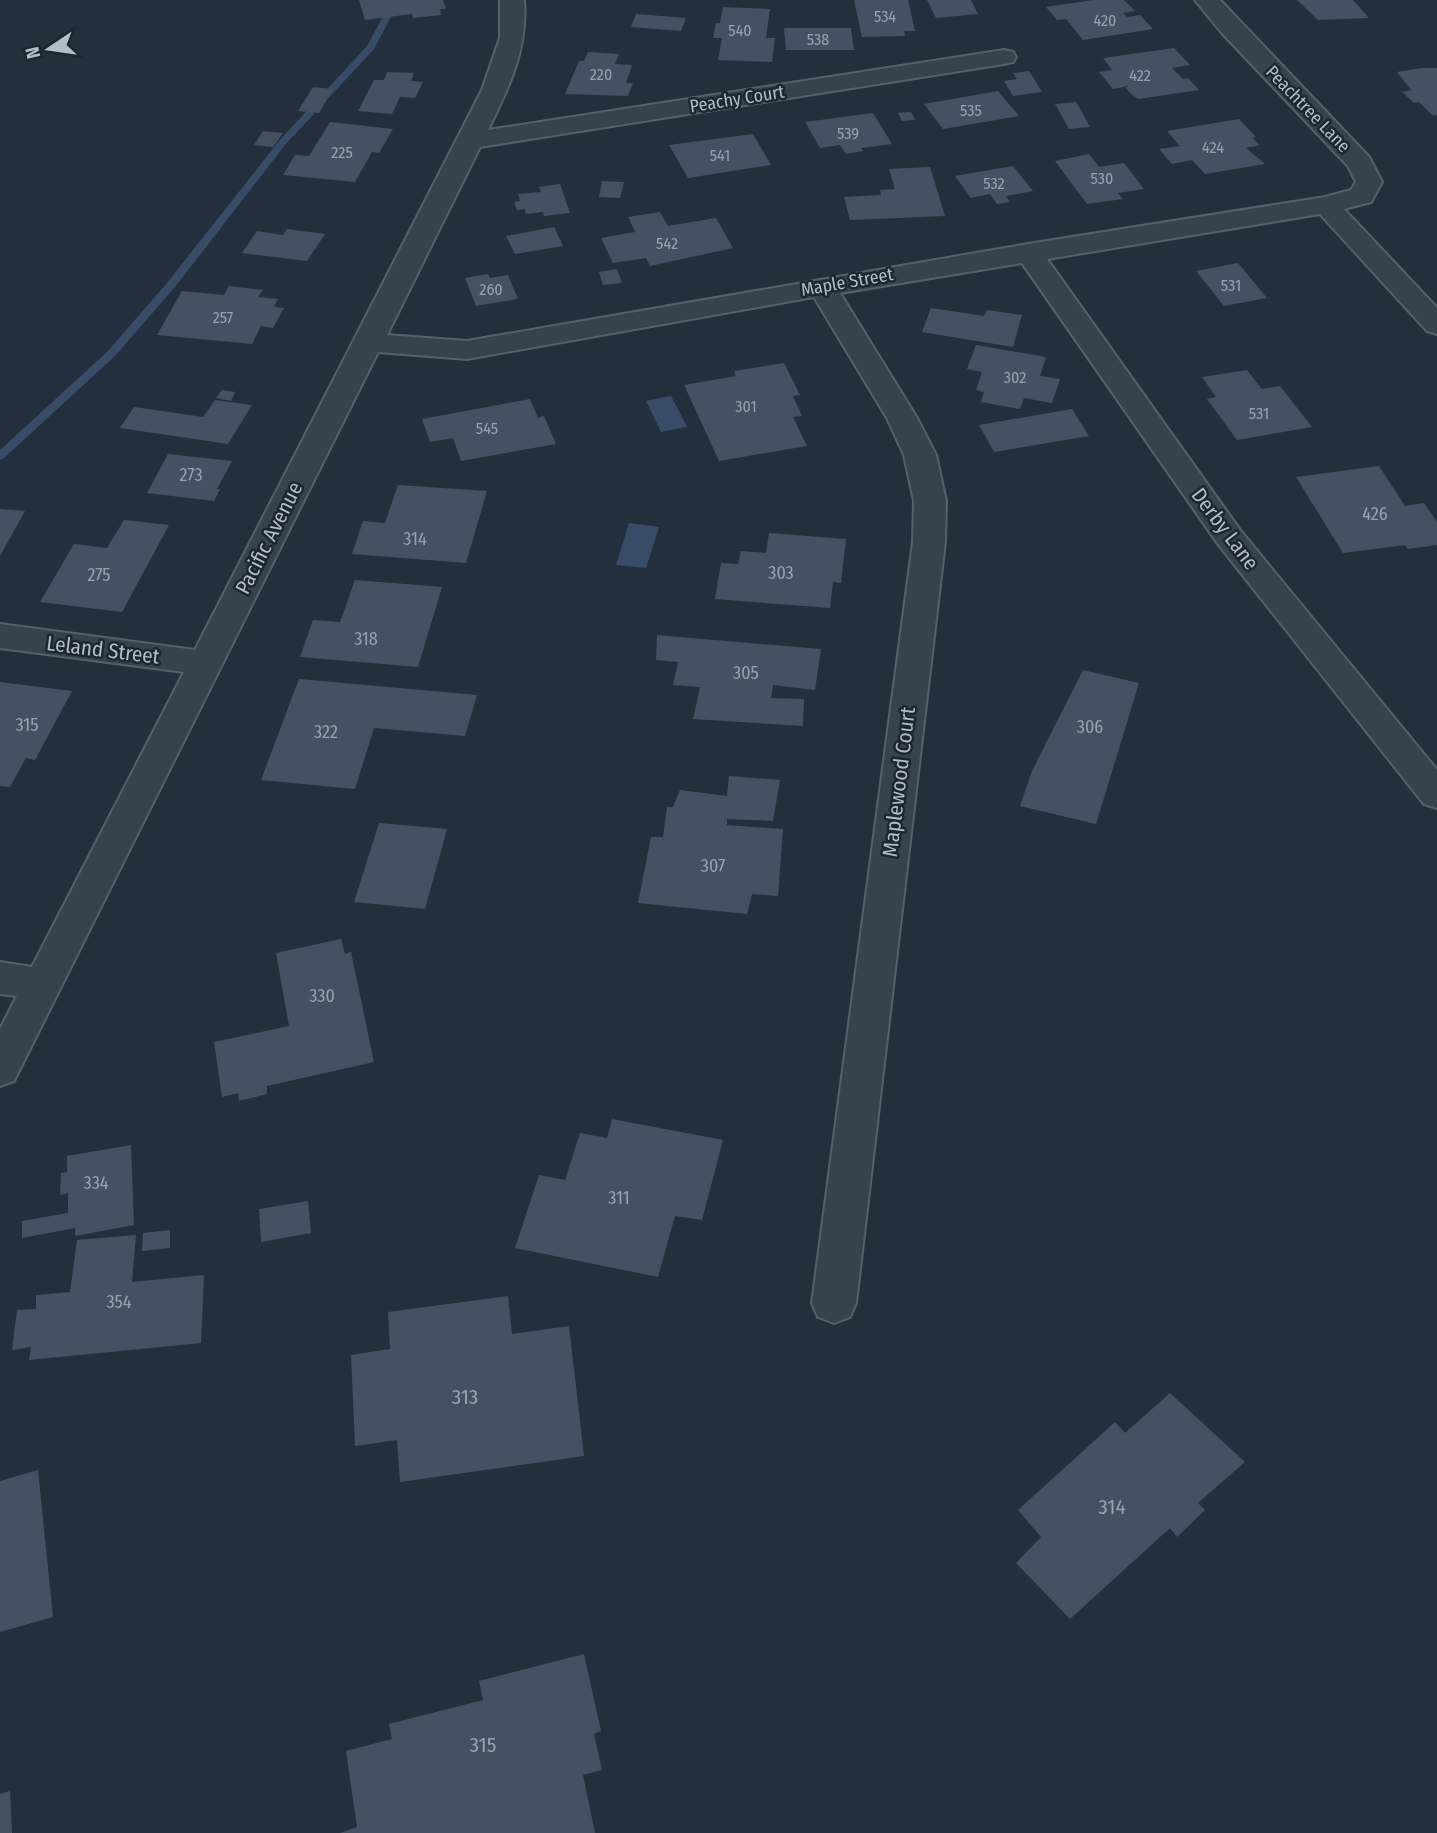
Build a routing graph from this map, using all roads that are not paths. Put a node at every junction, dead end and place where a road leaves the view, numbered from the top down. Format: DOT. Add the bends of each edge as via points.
graph roads {
  1 [pos="512,0"];
  2 [pos="1207,0"];
  3 [pos="1004,57"];
  4 [pos="470,141"];
  5 [pos="1326,205"];
  6 [pos="1028,252"];
  7 [pos="822,287"];
  8 [pos="1437,326"];
  9 [pos="369,342"];
  10 [pos="0,636"];
  11 [pos="206,663"];
  12 [pos="1437,795"];
  13 [pos="0,978"];
  14 [pos="42,984"];
  15 [pos="0,1069"];
  16 [pos="834,1303"];
  1 -- 4 [label="street, Pacific Avenue" via="515,25 510,57"];
  2 -- 5 [label="street, Peachtree Lane" via="1360,163 1369,182 1361,196"];
  3 -- 4 [label="street, Peachy Court"];
  4 -- 9 [label="street, Pacific Avenue"];
  5 -- 6 [label="street, Maple Street"];
  5 -- 8 [label="street"];
  6 -- 7 [label="street, Maple Street"];
  6 -- 12 [label="street, Derby Lane" via="1229,537"];
  7 -- 9 [label="street, Maple Street" via="467,350"];
  7 -- 16 [label="street, Maplewood Court" via="902,418 920,454 930,501 929,542"];
  9 -- 11 [label="street, Pacific Avenue"];
  10 -- 11 [label="street, Leland Street"];
  11 -- 14 [label="street, Pacific Avenue"];
  13 -- 14 [label="street"];
  14 -- 15 [label="street, Pacific Avenue"];
}
